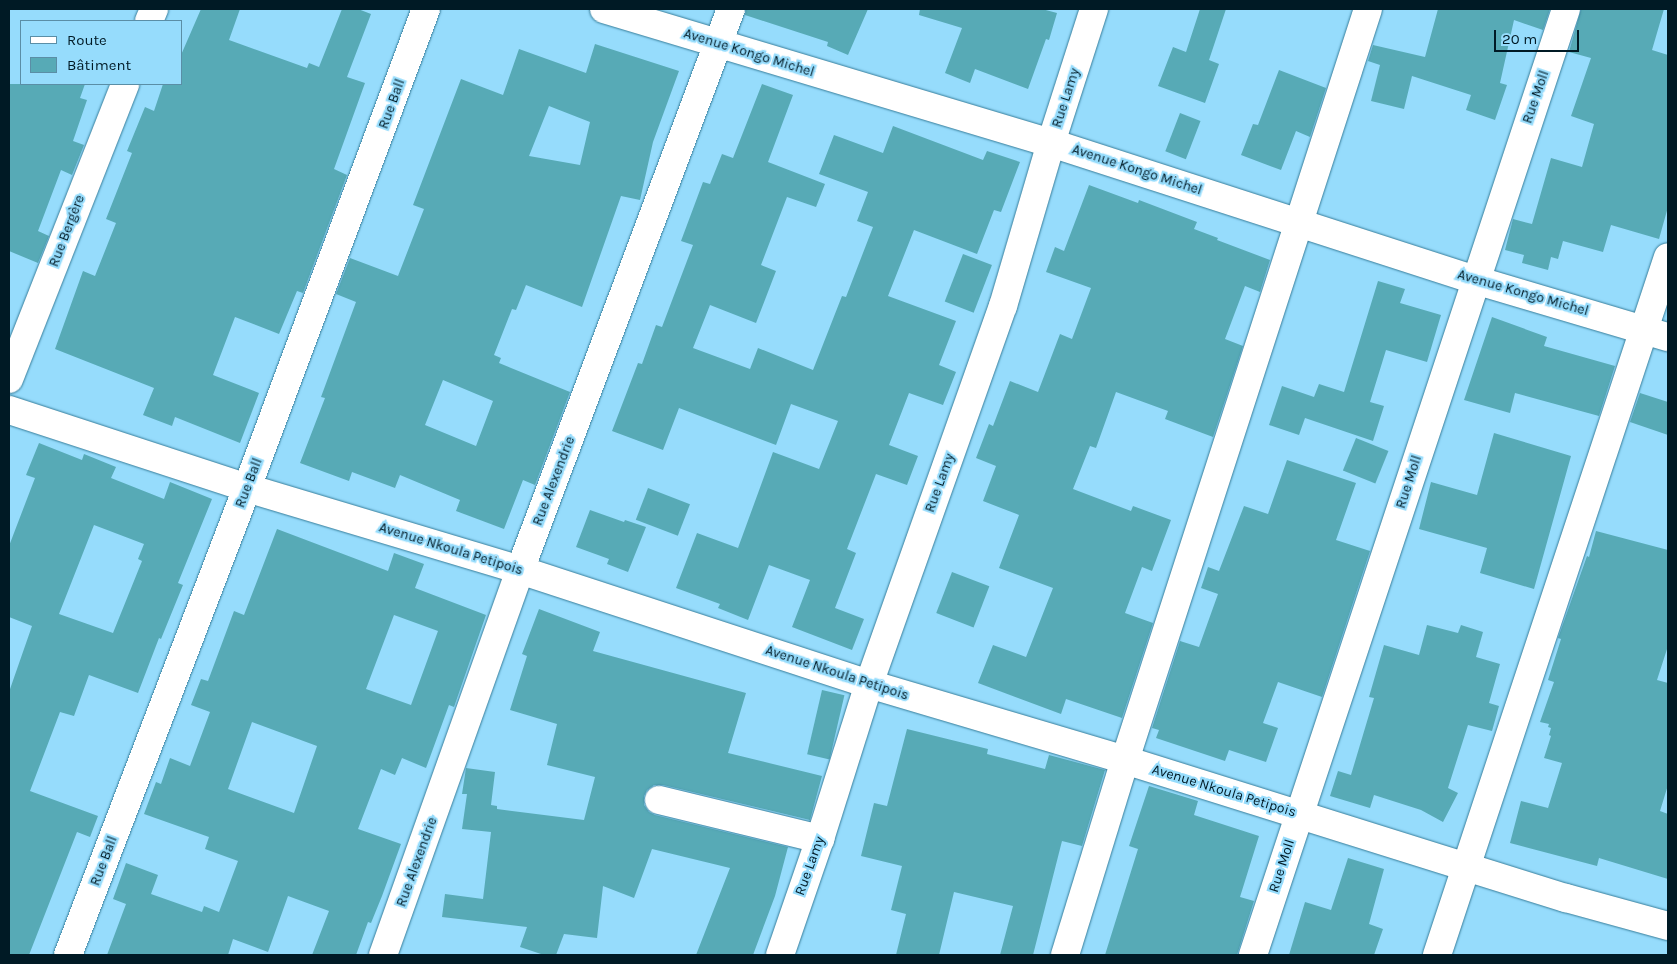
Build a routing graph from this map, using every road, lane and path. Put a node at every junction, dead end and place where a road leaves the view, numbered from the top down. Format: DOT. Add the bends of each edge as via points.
graph roads {
  1 [pos="426,9"];
  2 [pos="604,9"];
  3 [pos="731,9"];
  4 [pos="1094,9"];
  5 [pos="1368,9"];
  6 [pos="1566,9"];
  7 [pos="718,44"];
  8 [pos="125,85"];
  9 [pos="1051,143"];
  10 [pos="1300,222"];
  11 [pos="1668,256"];
  12 [pos="1475,280"];
  13 [pos="1656,333"];
  14 [pos="9,379"];
  15 [pos="9,410"];
  16 [pos="247,488"];
  17 [pos="520,570"];
  18 [pos="869,684"];
  19 [pos="1125,760"];
  20 [pos="659,800"];
  21 [pos="1300,814"];
  22 [pos="820,839"];
  23 [pos="1467,868"];
  24 [pos="1668,926"];
  25 [pos="68,955"];
  26 [pos="384,955"];
  27 [pos="780,955"];
  28 [pos="1066,955"];
  29 [pos="1253,955"];
  30 [pos="1437,955"];
  1 -- 16 [label="street, Rue Ball"];
  2 -- 7 [label="street, Avenue Kongo Michel"];
  3 -- 7 [label="street, Rue Alexendrie"];
  4 -- 9 [label="street, Rue Lamy"];
  5 -- 10 [label="street"];
  6 -- 12 [label="street, Rue Moll"];
  7 -- 9 [label="street, Avenue Kongo Michel"];
  7 -- 17 [label="street, Rue Alexendrie"];
  8 -- 14 [label="street, Rue Bergère"];
  9 -- 10 [label="street, Avenue Kongo Michel"];
  9 -- 18 [label="street, Rue Lamy" via="1003,306"];
  10 -- 12 [label="street, Avenue Kongo Michel"];
  10 -- 19 [label="street"];
  11 -- 13 [label="street"];
  12 -- 13 [label="street, Avenue Kongo Michel"];
  12 -- 21 [label="street, Rue Moll"];
  13 -- 23 [label="street"];
  15 -- 16 [label="street, Avenue Nkoula Petipois"];
  16 -- 17 [label="street, Avenue Nkoula Petipois"];
  16 -- 25 [label="street, Rue Ball"];
  17 -- 18 [label="street, Avenue Nkoula Petipois"];
  17 -- 26 [label="street, Rue Alexendrie"];
  18 -- 19 [label="street, Avenue Nkoula Petipois"];
  18 -- 22 [label="street, Rue Lamy"];
  19 -- 21 [label="street, Avenue Nkoula Petipois"];
  19 -- 28 [label="street"];
  20 -- 22 [label="street"];
  21 -- 23 [label="street, Avenue Nkoula Petipois"];
  21 -- 29 [label="street, Rue Moll"];
  22 -- 27 [label="street, Rue Lamy"];
  23 -- 24 [label="street, Avenue Nkoula Petipois"];
  23 -- 30 [label="street"];
}
